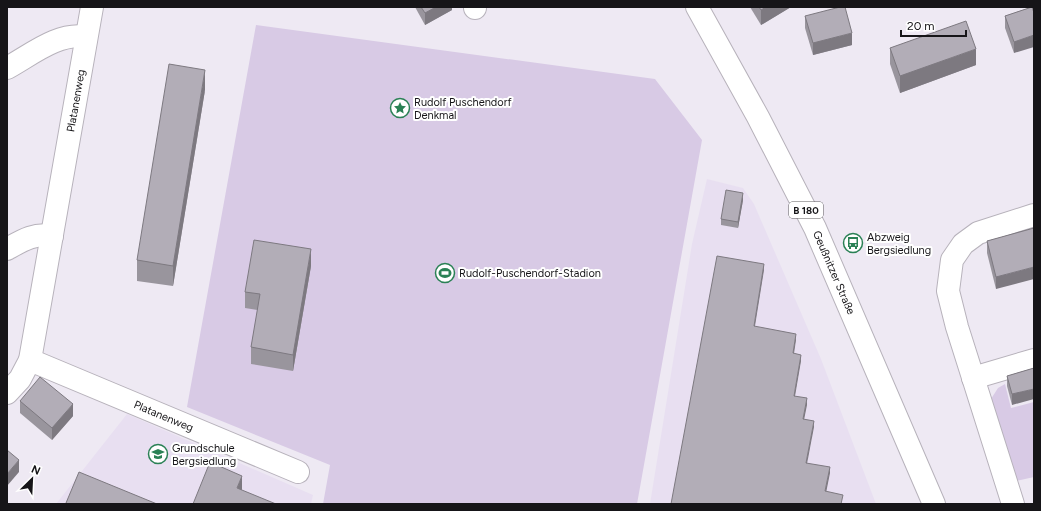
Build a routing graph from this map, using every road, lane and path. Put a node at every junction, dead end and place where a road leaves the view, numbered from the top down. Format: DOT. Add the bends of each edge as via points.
graph roads {
  1 [pos="92,7"];
  2 [pos="697,7"];
  3 [pos="86,37"];
  4 [pos="7,68"];
  5 [pos="1034,215"];
  6 [pos="52,236"];
  7 [pos="7,249"];
  8 [pos="30,360"];
  9 [pos="1034,360"];
  10 [pos="973,378"];
  11 [pos="7,393"];
  12 [pos="298,472"];
  13 [pos="934,504"];
  14 [pos="1013,504"];
  1 -- 3 [label="street, Platanenweg"];
  2 -- 13 [label="street, Geußnitzer Straße / B 180" via="815,228"];
  3 -- 4 [label="street" via="76,35 62,38"];
  3 -- 6 [label="street, Platanenweg"];
  5 -- 10 [label="street" via="978,233 963,244 952,260 948,291"];
  6 -- 7 [label="street" via="30,236"];
  6 -- 8 [label="street, Platanenweg"];
  8 -- 11 [label="street, Platanenweg" via="20,379"];
  8 -- 12 [label="street, Platanenweg"];
  9 -- 10 [label="street"];
  10 -- 14 [label="street"];
}
